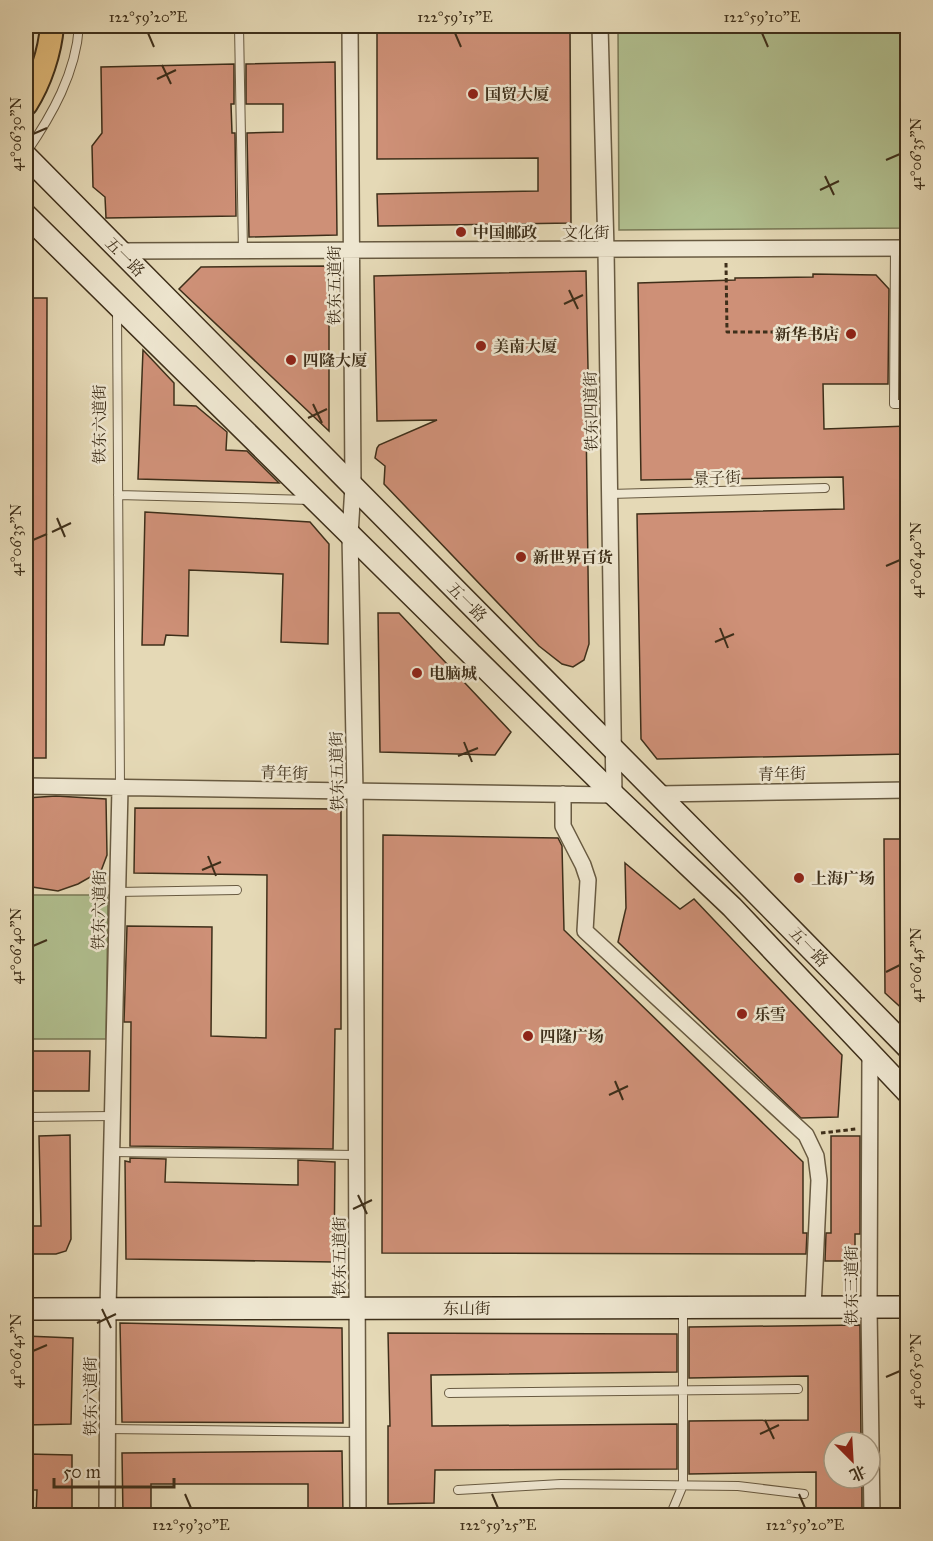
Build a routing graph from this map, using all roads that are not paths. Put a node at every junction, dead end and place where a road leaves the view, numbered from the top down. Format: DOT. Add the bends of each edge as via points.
graph roads {
  1 [pos="52,26"];
  2 [pos="79,26"];
  3 [pos="239,26"];
  4 [pos="350,26"];
  5 [pos="600,26"];
  6 [pos="26,104"];
  7 [pos="26,155"];
  8 [pos="26,215"];
  9 [pos="901,248"];
  10 [pos="352,250"];
  11 [pos="606,250"];
  12 [pos="120,251"];
  13 [pos="243,251"];
  14 [pos="117,304"];
  15 [pos="908,404"];
  16 [pos="353,486"];
  17 [pos="825,488"];
  18 [pos="610,494"];
  19 [pos="118,495"];
  20 [pos="314,500"];
  21 [pos="351,535"];
  22 [pos="614,750"];
  23 [pos="26,786"];
  24 [pos="120,788"];
  25 [pos="908,790"];
  26 [pos="355,792"];
  27 [pos="563,794"];
  28 [pos="658,794"];
  29 [pos="614,795"];
  30 [pos="237,890"];
  31 [pos="117,892"];
  32 [pos="908,1048"];
  33 [pos="870,1054"];
  34 [pos="908,1093"];
  35 [pos="112,1116"];
  36 [pos="26,1117"];
  37 [pos="111,1152"];
  38 [pos="357,1155"];
  39 [pos="908,1307"];
  40 [pos="683,1308"];
  41 [pos="813,1308"];
  42 [pos="869,1308"];
  43 [pos="26,1309"];
  44 [pos="108,1309"];
  45 [pos="357,1309"];
  46 [pos="683,1389"];
  47 [pos="798,1389"];
  48 [pos="449,1393"];
  49 [pos="108,1429"];
  50 [pos="358,1432"];
  51 [pos="683,1485"];
  52 [pos="458,1490"];
  53 [pos="804,1494"];
  54 [pos="107,1515"];
  55 [pos="358,1515"];
  56 [pos="670,1515"];
  57 [pos="872,1515"];
  1 -- 6 [label="main road" via="41,71"];
  2 -- 7 [label="lane" via="68,77 50,118"];
  3 -- 13 [label="lane"];
  4 -- 10 [label="street, 铁东五道街"];
  5 -- 11 [label="street, 铁东四道街"];
  7 -- 12 [label="main road, 五一路"];
  8 -- 14 [label="main road, 五一路"];
  9 -- 11 [label="street, 文化街"];
  9 -- 15 [label="lane" via="894,404"];
  10 -- 11 [label="street, 文化街"];
  10 -- 13 [label="street, 文化街"];
  10 -- 16 [label="street, 铁东五道街"];
  11 -- 18 [label="street, 铁东四道街"];
  12 -- 13 [label="street, 文化街"];
  12 -- 16 [label="main road, 五一路"];
  14 -- 19 [label="lane, 铁东六道街"];
  14 -- 20 [label="main road, 五一路"];
  16 -- 21 [label="street, 铁东五道街"];
  16 -- 22 [label="main road, 五一路"];
  17 -- 18 [label="lane, 景子街"];
  18 -- 22 [label="street, 铁东四道街"];
  19 -- 20 [label="lane"];
  19 -- 24 [label="lane, 铁东六道街"];
  20 -- 21 [label="main road, 五一路"];
  21 -- 26 [label="street, 铁东五道街"];
  21 -- 29 [label="main road, 五一路"];
  22 -- 28 [label="main road, 五一路"];
  22 -- 29 [label="street, 铁东四道街"];
  23 -- 24 [label="street, 青年街"];
  24 -- 26 [label="street, 青年街"];
  24 -- 31 [label="street, 铁东六道街"];
  25 -- 28 [label="street, 青年街"];
  26 -- 27 [label="street, 青年街"];
  26 -- 38 [label="street, 铁东五道街"];
  27 -- 29 [label="street, 青年街"];
  27 -- 41 [label="street" via="563,826 588,880 585,931 806,1135 816,1156 819,1180"];
  28 -- 32 [label="main road, 五一路"];
  29 -- 33 [label="main road, 五一路" via="732,907"];
  30 -- 31 [label="lane"];
  31 -- 35 [label="street, 铁东六道街"];
  33 -- 34 [label="main road, 五一路"];
  33 -- 42 [label="street, 铁东三道街"];
  35 -- 36 [label="lane"];
  35 -- 37 [label="street, 铁东六道街"];
  37 -- 38 [label="lane"];
  37 -- 44 [label="street, 铁东六道街"];
  38 -- 45 [label="street, 铁东五道街"];
  39 -- 42 [label="main road, 东山街"];
  40 -- 41 [label="main road, 东山街"];
  40 -- 45 [label="main road, 东山街"];
  40 -- 46 [label="lane"];
  41 -- 42 [label="main road, 东山街"];
  42 -- 57 [label="street, 铁东三道街"];
  43 -- 44 [label="main road, 东山街"];
  44 -- 45 [label="main road, 东山街"];
  44 -- 49 [label="street, 铁东六道街"];
  45 -- 50 [label="street, 铁东五道街"];
  46 -- 47 [label="lane"];
  46 -- 48 [label="lane"];
  46 -- 51 [label="lane"];
  49 -- 50 [label="lane"];
  49 -- 54 [label="street, 铁东六道街"];
  50 -- 55 [label="street, 铁东五道街"];
  51 -- 52 [label="lane" via="561,1484"];
  51 -- 53 [label="lane" via="738,1486"];
  51 -- 56 [label="lane"];
}
